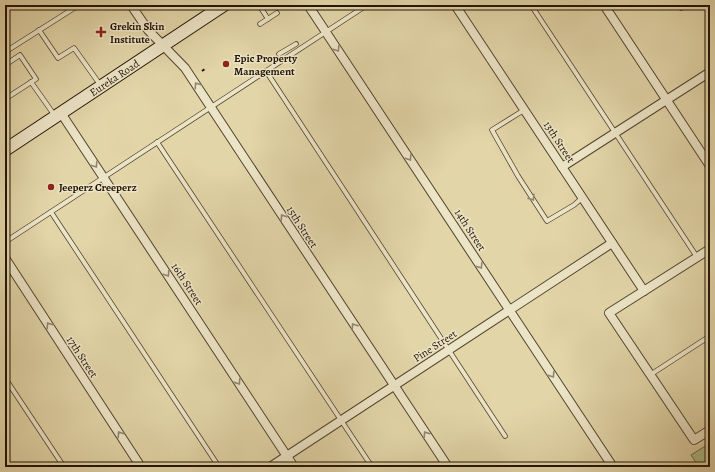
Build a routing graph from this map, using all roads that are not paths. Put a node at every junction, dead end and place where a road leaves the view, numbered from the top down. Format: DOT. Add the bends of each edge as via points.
graph roads {
  1 [pos="79,5"];
  2 [pos="131,5"];
  3 [pos="224,5"];
  4 [pos="259,5"];
  5 [pos="308,5"];
  6 [pos="367,5"];
  7 [pos="455,5"];
  8 [pos="531,5"];
  9 [pos="604,5"];
  10 [pos="277,14"];
  11 [pos="268,19"];
  12 [pos="260,24"];
  13 [pos="39,30"];
  14 [pos="326,32"];
  15 [pos="296,44"];
  16 [pos="162,46"];
  17 [pos="5,52"];
  18 [pos="279,54"];
  19 [pos="5,65"];
  20 [pos="266,71"];
  21 [pos="710,72"];
  22 [pos="31,82"];
  23 [pos="101,87"];
  24 [pos="5,99"];
  25 [pos="666,100"];
  26 [pos="211,107"];
  27 [pos="524,109"];
  28 [pos="58,115"];
  29 [pos="615,133"];
  30 [pos="158,142"];
  31 [pos="5,150"];
  32 [pos="710,166"];
  33 [pos="562,167"];
  34 [pos="104,178"];
  35 [pos="582,198"];
  36 [pos="51,212"];
  37 [pos="5,242"];
  38 [pos="612,243"];
  39 [pos="710,249"];
  40 [pos="697,257"];
  41 [pos="5,258"];
  42 [pos="644,291"];
  43 [pos="509,310"];
  44 [pos="710,336"];
  45 [pos="448,350"];
  46 [pos="650,375"];
  47 [pos="5,378"];
  48 [pos="394,386"];
  49 [pos="342,420"];
  50 [pos="710,430"];
  51 [pos="506,436"];
  52 [pos="287,456"];
  53 [pos="64,467"];
  54 [pos="141,467"];
  55 [pos="219,467"];
  56 [pos="270,467"];
  57 [pos="294,467"];
  58 [pos="372,467"];
  59 [pos="448,467"];
  60 [pos="613,467"];
  1 -- 13 [label="lane"];
  2 -- 16 [label="street, 15th Street"];
  3 -- 16 [label="main road, Eureka Road"];
  4 -- 11 [label="lane"];
  5 -- 14 [label="street, 14th Street"];
  6 -- 14 [label="lane"];
  7 -- 27 [label="street, 13th Street"];
  8 -- 29 [label="lane"];
  9 -- 25 [label="street"];
  10 -- 11 [label="lane"];
  11 -- 12 [label="lane"];
  13 -- 17 [label="lane"];
  13 -- 23 [label="lane" via="58,58 74,48"];
  14 -- 20 [label="lane"];
  14 -- 43 [label="street, 14th Street, one-way"];
  15 -- 18 [label="lane"];
  16 -- 23 [label="main road, Eureka Road"];
  26 -- 16 [label="street, 15th Street, one-way" via="182,64"];
  19 -- 22 [label="lane" via="20,55 36,79"];
  20 -- 26 [label="lane"];
  20 -- 45 [label="lane"];
  21 -- 25 [label="street"];
  22 -- 24 [label="lane"];
  22 -- 28 [label="lane"];
  23 -- 28 [label="main road, Eureka Road"];
  25 -- 29 [label="street"];
  25 -- 32 [label="street"];
  26 -- 30 [label="lane"];
  48 -- 26 [label="street, 15th Street, one-way"];
  27 -- 33 [label="street, 13th Street"];
  27 -- 35 [label="lane, one-way" via="492,130 547,221"];
  28 -- 31 [label="main road, Eureka Road"];
  28 -- 34 [label="street, 16th Street, one-way"];
  29 -- 33 [label="street"];
  29 -- 40 [label="lane"];
  30 -- 34 [label="lane"];
  30 -- 49 [label="lane"];
  33 -- 35 [label="street, 13th Street"];
  34 -- 36 [label="lane"];
  34 -- 52 [label="street, 16th Street, one-way"];
  35 -- 38 [label="street, 13th Street"];
  36 -- 37 [label="lane"];
  36 -- 55 [label="lane"];
  38 -- 42 [label="street, 13th Street"];
  38 -- 43 [label="street, Pine Street"];
  39 -- 40 [label="street"];
  40 -- 42 [label="street"];
  54 -- 41 [label="street, 17th Street, one-way"];
  42 -- 46 [label="street" via="609,313"];
  43 -- 45 [label="street, Pine Street"];
  43 -- 60 [label="street, 14th Street, one-way"];
  44 -- 46 [label="lane"];
  45 -- 48 [label="street, Pine Street"];
  45 -- 51 [label="lane"];
  46 -- 50 [label="street" via="694,440"];
  47 -- 53 [label="lane"];
  48 -- 49 [label="street, Pine Street"];
  59 -- 48 [label="street, 15th Street, one-way"];
  49 -- 52 [label="street, Pine Street"];
  49 -- 58 [label="lane"];
  52 -- 56 [label="street, Pine Street"];
  52 -- 57 [label="street, 16th Street"];
}
